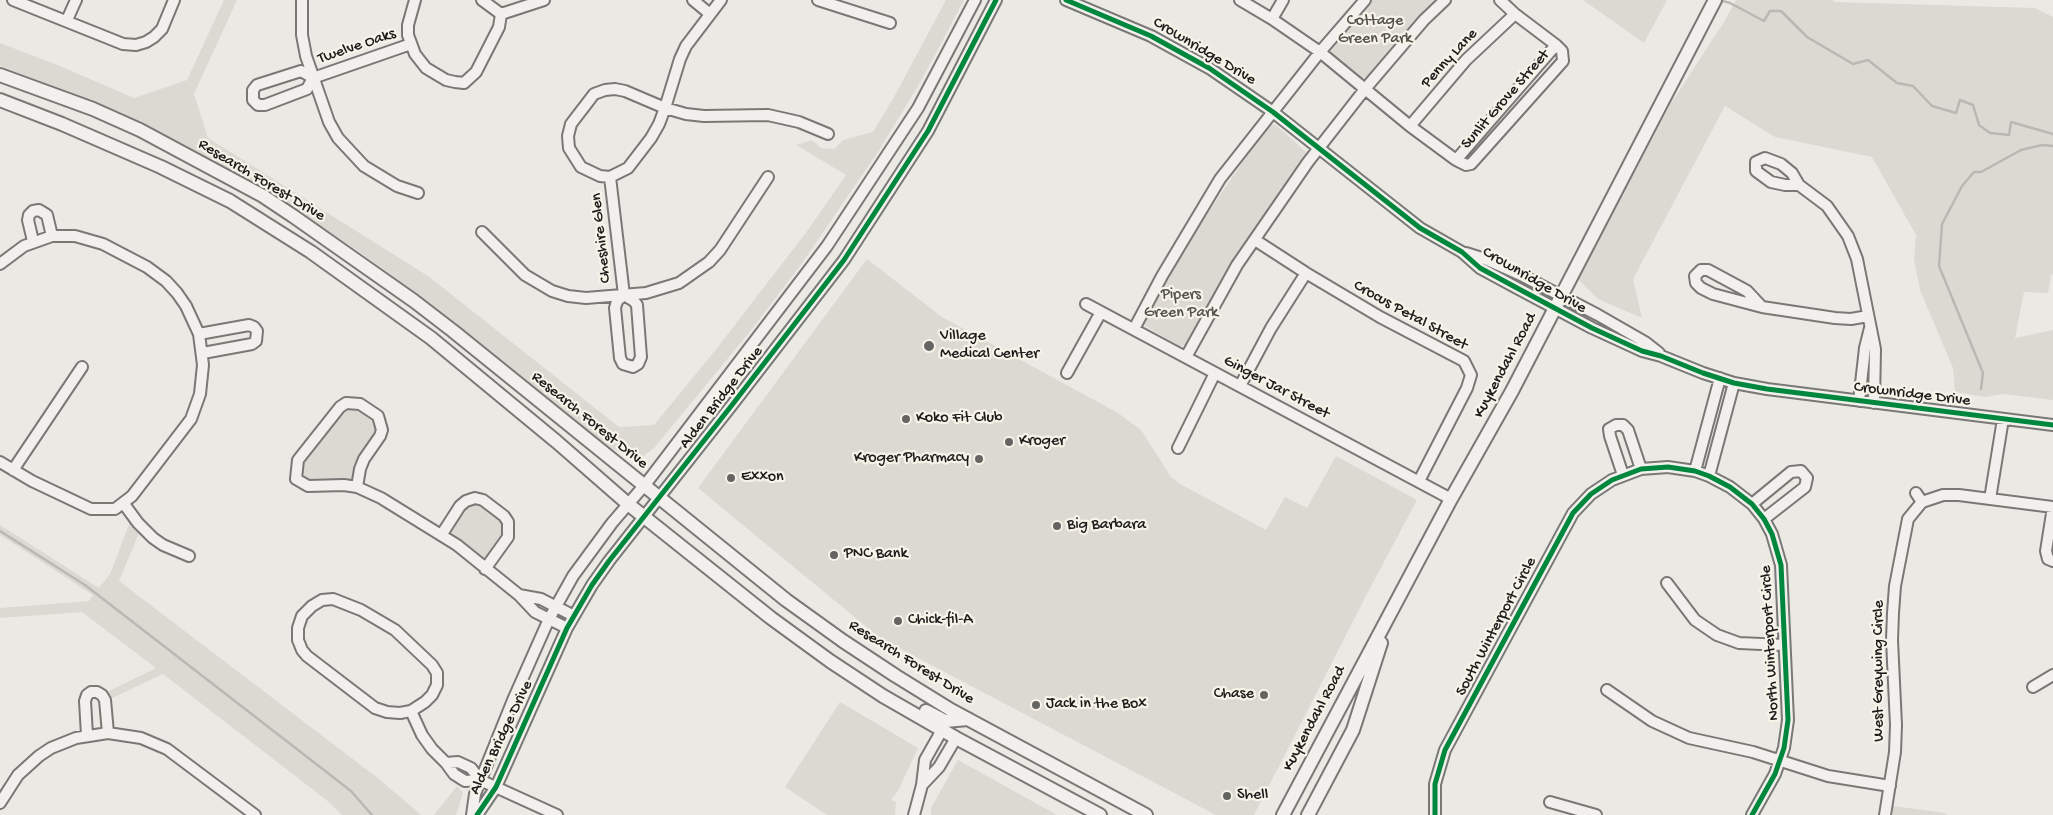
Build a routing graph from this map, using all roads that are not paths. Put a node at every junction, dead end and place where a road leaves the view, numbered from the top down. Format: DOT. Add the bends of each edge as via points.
graph roads {
  1 [pos="12,0"];
  2 [pos="76,0"];
  3 [pos="174,0"];
  4 [pos="302,0"];
  5 [pos="415,0"];
  6 [pos="482,0"];
  7 [pos="544,0"];
  8 [pos="693,0"];
  9 [pos="721,0"];
  10 [pos="818,0"];
  11 [pos="974,0"];
  12 [pos="996,0"];
  13 [pos="1066,0"];
  14 [pos="1240,0"];
  15 [pos="1284,0"];
  16 [pos="1365,0"];
  17 [pos="1446,0"];
  18 [pos="1500,0"];
  19 [pos="1715,0"];
  20 [pos="501,14"];
  21 [pos="710,14"];
  22 [pos="1515,14"];
  23 [pos="1272,19"];
  24 [pos="67,20"];
  25 [pos="890,23"];
  26 [pos="410,44"];
  27 [pos="1556,45"];
  28 [pos="1320,52"];
  29 [pos="0,75"];
  30 [pos="313,78"];
  31 [pos="1365,89"];
  32 [pos="0,100"];
  33 [pos="665,108"];
  34 [pos="1273,112"];
  35 [pos="1410,126"];
  36 [pos="828,134"];
  37 [pos="1319,149"];
  38 [pos="1456,160"];
  39 [pos="610,176"];
  40 [pos="768,177"];
  41 [pos="1799,185"];
  42 [pos="418,194"];
  43 [pos="482,232"];
  44 [pos="52,236"];
  45 [pos="1255,240"];
  46 [pos="33,242"];
  47 [pos="1462,252"];
  48 [pos="0,264"];
  49 [pos="1306,273"];
  50 [pos="624,295"];
  51 [pos="1562,296"];
  52 [pos="1086,304"];
  53 [pos="1762,307"];
  54 [pos="1555,308"];
  55 [pos="1101,312"];
  56 [pos="1868,316"];
  57 [pos="1870,327"];
  58 [pos="1134,329"];
  59 [pos="199,334"];
  60 [pos="203,353"];
  61 [pos="1661,356"];
  62 [pos="1186,357"];
  63 [pos="82,367"];
  64 [pos="1067,373"];
  65 [pos="1216,373"];
  66 [pos="1720,378"];
  67 [pos="1734,383"];
  68 [pos="1240,386"];
  69 [pos="1859,401"];
  70 [pos="1874,403"];
  71 [pos="2003,419"];
  72 [pos="2053,425"];
  73 [pos="1178,448"];
  74 [pos="0,462"];
  75 [pos="1641,469"];
  76 [pos="14,470"];
  77 [pos="1695,471"];
  78 [pos="1622,475"];
  79 [pos="1709,476"];
  80 [pos="1419,481"];
  81 [pos="644,486"];
  82 [pos="357,487"];
  83 [pos="1916,492"];
  84 [pos="659,498"];
  85 [pos="1451,498"];
  86 [pos="1990,499"];
  87 [pos="1922,502"];
  88 [pos="124,504"];
  89 [pos="628,504"];
  90 [pos="1752,504"];
  91 [pos="2053,507"];
  92 [pos="644,516"];
  93 [pos="1764,519"];
  94 [pos="442,534"];
  95 [pos="190,556"];
  96 [pos="2053,561"];
  97 [pos="485,569"];
  98 [pos="1667,583"];
  99 [pos="519,595"];
  100 [pos="556,606"];
  101 [pos="1391,612"];
  102 [pos="574,616"];
  103 [pos="549,619"];
  104 [pos="567,628"];
  105 [pos="1784,645"];
  106 [pos="2053,675"];
  107 [pos="2033,687"];
  108 [pos="1607,690"];
  109 [pos="897,704"];
  110 [pos="411,711"];
  111 [pos="968,719"];
  112 [pos="942,730"];
  113 [pos="108,733"];
  114 [pos="87,735"];
  115 [pos="956,738"];
  116 [pos="1011,742"];
  117 [pos="1780,760"];
  118 [pos="480,780"];
  119 [pos="922,785"];
  120 [pos="1890,786"];
  121 [pos="496,787"];
  122 [pos="1550,802"];
  123 [pos="0,803"];
  124 [pos="255,815"];
  125 [pos="472,815"];
  126 [pos="476,815"];
  127 [pos="558,815"];
  128 [pos="914,815"];
  129 [pos="1100,815"];
  130 [pos="1146,815"];
  131 [pos="1283,815"];
  132 [pos="1308,815"];
  133 [pos="1435,815"];
  134 [pos="1596,815"];
  135 [pos="1752,815"];
  136 [pos="1884,815"];
  1 -- 24 [label="street"];
  2 -- 24 [label="street"];
  3 -- 24 [label="street" via="162,29 154,38 136,45 123,44"];
  4 -- 30 [label="street" via="302,35"];
  5 -- 26 [label="street" via="408,24"];
  6 -- 20 [label="street"];
  7 -- 20 [label="street"];
  8 -- 21 [label="street"];
  9 -- 21 [label="street"];
  10 -- 25 [label="street"];
  11 -- 81 [label="street, Alden Bridge Drive" via="918,108 825,249"];
  12 -- 84 [label="street, Alden Bridge Drive" via="932,125 844,260"];
  13 -- 34 [label="street, Crownridge Drive" via="1151,36 1188,56"];
  14 -- 23 [label="street"];
  15 -- 23 [label="street"];
  16 -- 28 [label="street"];
  17 -- 31 [label="street" via="1424,20"];
  18 -- 22 [label="street"];
  19 -- 51 [label="main road, Kuykendahl Road"];
  20 -- 26 [label="street" via="499,27 476,72 464,83 446,80 426,68"];
  21 -- 33 [label="street" via="680,59"];
  22 -- 27 [label="street"];
  22 -- 35 [label="street, Penny Lane" via="1466,60"];
  23 -- 28 [label="street"];
  26 -- 30 [label="street, Twelve Oaks"];
  27 -- 38 [label="street, Sunlit Grove Street"];
  27 -- 38 [label="street, Sunlit Grove Street" via="1562,51 1563,61 1471,164"];
  28 -- 31 [label="street"];
  28 -- 34 [label="street"];
  29 -- 81 [label="main road, Research Forest Drive" via="140,130 263,196 414,301"];
  30 -- 30 [label="street" via="307,89 265,105 256,103 252,97 257,85 302,71"];
  30 -- 42 [label="street" via="329,122 350,153 381,178"];
  31 -- 35 [label="street"];
  31 -- 37 [label="street"];
  32 -- 89 [label="main road, Research Forest Drive" via="161,166 230,201 311,252 430,338"];
  33 -- 36 [label="street" via="704,116 768,115"];
  33 -- 39 [label="street" via="651,138 628,168"];
  33 -- 39 [label="street" via="615,88 594,94 583,107 571,124 570,148 581,167 600,176"];
  34 -- 37 [label="street, Crownridge Drive"];
  34 -- 58 [label="street" via="1220,180"];
  35 -- 38 [label="street"];
  37 -- 45 [label="street"];
  37 -- 47 [label="street, Crownridge Drive" via="1409,220"];
  39 -- 50 [label="street, Cheshire Glen"];
  40 -- 50 [label="street" via="709,262 679,283 646,293"];
  41 -- 56 [label="street" via="1827,206 1848,236 1857,259"];
  43 -- 50 [label="street" via="524,275 552,291 586,298"];
  44 -- 46 [label="street"];
  44 -- 46 [label="street" via="48,215 39,210 29,215 28,220"];
  44 -- 59 [label="street" via="94,240 147,267 177,293"];
  45 -- 49 [label="street, Crocus Petal Street"];
  45 -- 62 [label="street" via="1237,265"];
  46 -- 48 [label="street"];
  47 -- 51 [label="street, Crownridge Drive" via="1492,262"];
  47 -- 54 [label="street, Crownridge Drive" via="1480,268"];
  49 -- 68 [label="street"];
  49 -- 80 [label="street, Crocus Petal Street" via="1464,361 1471,375 1467,388"];
  50 -- 50 [label="street" via="615,308 620,358 623,364 633,367 641,357 637,306"];
  51 -- 54 [label="main road, Kuykendahl Road"];
  51 -- 61 [label="street, Crownridge Drive" via="1645,342"];
  52 -- 55 [label="street, Ginger Jar Street"];
  53 -- 53 [label="street" via="1747,291 1716,273 1701,270 1695,276 1696,283 1713,294"];
  53 -- 56 [label="street" via="1835,318"];
  54 -- 61 [label="street, Crownridge Drive" via="1642,351"];
  54 -- 85 [label="main road, Kuykendahl Road"];
  55 -- 58 [label="street, Ginger Jar Street"];
  55 -- 64 [label="street"];
  56 -- 57 [label="street"];
  57 -- 69 [label="street"];
  57 -- 70 [label="street" via="1876,360"];
  58 -- 62 [label="street, Ginger Jar Street"];
  59 -- 60 [label="street"];
  59 -- 60 [label="street" via="249,325 256,331 256,341 252,344"];
  60 -- 88 [label="street" via="200,394 191,419"];
  61 -- 66 [label="street, Crownridge Drive"];
  62 -- 65 [label="street, Ginger Jar Street"];
  63 -- 76 [label="street"];
  65 -- 68 [label="street, Ginger Jar Street"];
  65 -- 73 [label="street"];
  66 -- 67 [label="street, Crownridge Drive"];
  66 -- 77 [label="street"];
  67 -- 69 [label="street, Crownridge Drive"];
  67 -- 79 [label="street"];
  68 -- 80 [label="street, Ginger Jar Street"];
  69 -- 70 [label="street, Crownridge Drive"];
  70 -- 71 [label="street, Crownridge Drive"];
  71 -- 72 [label="street, Crownridge Drive"];
  71 -- 86 [label="street"];
  74 -- 76 [label="street"];
  75 -- 77 [label="street, North Winterport Circle" via="1668,467"];
  75 -- 78 [label="street, South Winterport Circle"];
  75 -- 78 [label="street" via="1628,430 1623,425 1616,425 1610,429 1610,436"];
  76 -- 88 [label="street" via="32,482 91,508 115,509"];
  77 -- 79 [label="street, North Winterport Circle"];
  78 -- 133 [label="street, South Winterport Circle" via="1591,494 1564,526 1445,750 1435,784"];
  79 -- 90 [label="street, North Winterport Circle"];
  80 -- 85 [label="street, Ginger Jar Street"];
  81 -- 84 [label="main road, Research Forest Drive"];
  81 -- 89 [label="street, Alden Bridge Drive"];
  82 -- 82 [label="street" via="364,459 382,430 378,416 353,402 340,407 298,460 296,479 308,486"];
  82 -- 94 [label="street"];
  83 -- 87 [label="street"];
  84 -- 92 [label="street, Alden Bridge Drive"];
  84 -- 111 [label="main road, Research Forest Drive" via="786,600 843,641"];
  85 -- 101 [label="main road, Kuykendahl Road"];
  86 -- 87 [label="street" via="1943,496"];
  86 -- 91 [label="street"];
  87 -- 120 [label="street, West Greywing Circle" via="1904,528 1895,586 1892,640 1896,725"];
  88 -- 95 [label="street" via="153,538"];
  89 -- 92 [label="main road, Research Forest Drive"];
  89 -- 100 [label="street, Alden Bridge Drive" via="573,576"];
  90 -- 93 [label="street, North Winterport Circle"];
  90 -- 93 [label="street" via="1791,472 1801,471 1807,478 1805,487"];
  91 -- 96 [label="street" via="2046,551 2048,559"];
  92 -- 102 [label="street, Alden Bridge Drive" via="609,561"];
  92 -- 109 [label="main road, Research Forest Drive" via="771,618"];
  93 -- 105 [label="street, North Winterport Circle" via="1772,534 1783,576"];
  94 -- 97 [label="street"];
  94 -- 97 [label="street" via="460,506 475,498 483,500 504,516 508,522 508,537"];
  97 -- 99 [label="street"];
  98 -- 105 [label="street" via="1695,620 1717,635 1739,643"];
  99 -- 100 [label="street" via="542,599"];
  99 -- 103 [label="street" via="535,612"];
  100 -- 102 [label="street"];
  100 -- 103 [label="street, Alden Bridge Drive"];
  101 -- 131 [label="main road, Kuykendahl Road"];
  101 -- 132 [label="main road, Kuykendahl Road" via="1353,730"];
  102 -- 104 [label="street, Alden Bridge Drive"];
  103 -- 104 [label="street"];
  103 -- 118 [label="street, Alden Bridge Drive"];
  104 -- 121 [label="street, Alden Bridge Drive"];
  105 -- 117 [label="street, North Winterport Circle" via="1788,720"];
  106 -- 107 [label="street"];
  108 -- 117 [label="street" via="1652,721 1679,734"];
  109 -- 111 [label="main road" via="911,705 945,720"];
  109 -- 112 [label="main road, Research Forest Drive"];
  110 -- 110 [label="street" via="429,698 437,685 437,673 395,630 361,610 333,599 322,600 302,616 298,640 307,656 375,708 387,712"];
  110 -- 118 [label="street" via="432,750 446,763 458,762 470,768"];
  111 -- 116 [label="main road, Research Forest Drive"];
  112 -- 115 [label="main road, Research Forest Drive"];
  112 -- 116 [label="main road" via="959,726 994,741"];
  112 -- 119 [label="street" via="926,760"];
  113 -- 114 [label="street"];
  113 -- 114 [label="street" via="105,700 97,692 91,692 84,701"];
  113 -- 124 [label="street" via="141,738 167,749"];
  114 -- 123 [label="street" via="63,742 39,756 18,775"];
  115 -- 119 [label="street" via="939,767"];
  115 -- 129 [label="main road, Research Forest Drive"];
  116 -- 130 [label="main road, Research Forest Drive"];
  117 -- 120 [label="street" via="1828,776"];
  117 -- 135 [label="street"];
  118 -- 121 [label="street"];
  118 -- 125 [label="street, Alden Bridge Drive"];
  119 -- 128 [label="street"];
  120 -- 136 [label="street, West Greywing Circle"];
  121 -- 126 [label="street, Alden Bridge Drive"];
  121 -- 127 [label="street"];
  122 -- 134 [label="street"];
}
